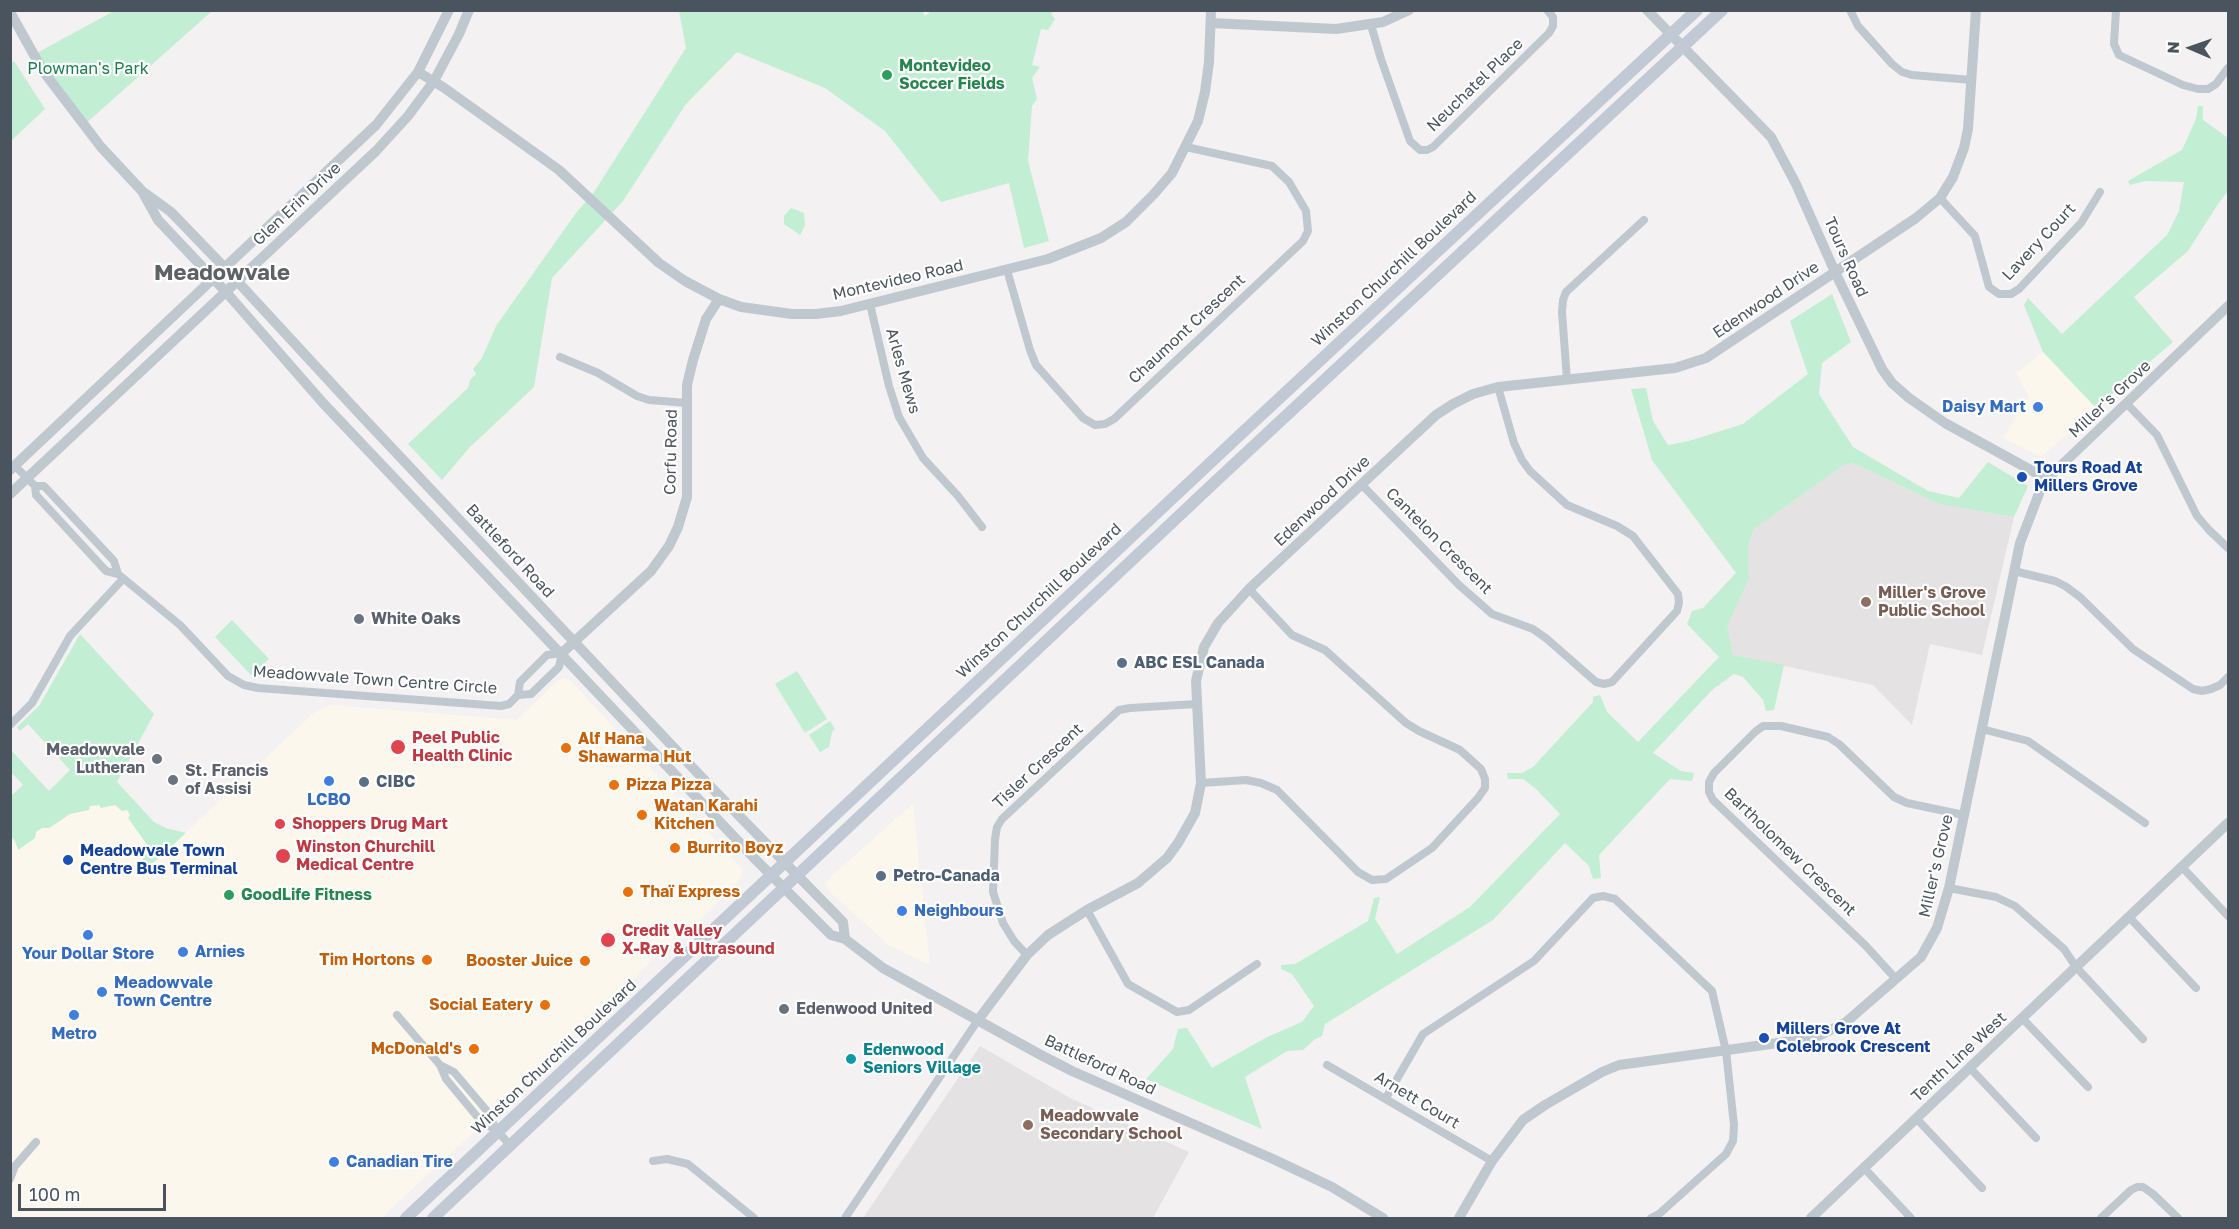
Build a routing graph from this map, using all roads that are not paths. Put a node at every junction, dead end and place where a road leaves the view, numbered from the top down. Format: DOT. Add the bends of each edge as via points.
graph roads {
  1 [pos="449,10"];
  2 [pos="469,10"];
  3 [pos="1211,10"];
  4 [pos="1409,10"];
  5 [pos="1547,10"];
  6 [pos="1647,10"];
  7 [pos="1697,10"];
  8 [pos="1722,10"];
  9 [pos="1850,10"];
  10 [pos="1976,10"];
  11 [pos="2116,10"];
  12 [pos="10,12"];
  13 [pos="1211,23"];
  14 [pos="1371,25"];
  15 [pos="1671,34"];
  16 [pos="1683,47"];
  17 [pos="2229,68"];
  18 [pos="418,72"];
  19 [pos="1971,80"];
  20 [pos="434,81"];
  21 [pos="1186,147"];
  22 [pos="142,191"];
  23 [pos="2100,192"];
  24 [pos="1940,198"];
  25 [pos="1644,220"];
  26 [pos="225,268"];
  27 [pos="1007,270"];
  28 [pos="1835,272"];
  29 [pos="213,278"];
  30 [pos="238,281"];
  31 [pos="226,292"];
  32 [pos="719,299"];
  33 [pos="870,304"];
  34 [pos="2229,306"];
  35 [pos="560,357"];
  36 [pos="1567,380"];
  37 [pos="1498,387"];
  38 [pos="687,403"];
  39 [pos="2127,404"];
  40 [pos="13,468"];
  41 [pos="2047,479"];
  42 [pos="31,482"];
  43 [pos="1362,485"];
  44 [pos="10,494"];
  45 [pos="982,527"];
  46 [pos="2229,548"];
  47 [pos="2014,571"];
  48 [pos="120,576"];
  49 [pos="1249,589"];
  50 [pos="574,641"];
  51 [pos="562,653"];
  52 [pos="2229,677"];
  53 [pos="518,695"];
  54 [pos="1196,704"];
  55 [pos="10,724"];
  56 [pos="1982,729"];
  57 [pos="1201,783"];
  58 [pos="1964,815"];
  59 [pos="2145,823"];
  60 [pos="2229,823"];
  61 [pos="784,863"];
  62 [pos="2182,867"];
  63 [pos="771,875"];
  64 [pos="797,876"];
  65 [pos="1949,888"];
  66 [pos="784,889"];
  67 [pos="1088,910"];
  68 [pos="2229,916"];
  69 [pos="2129,917"];
  70 [pos="845,939"];
  71 [pos="1027,955"];
  72 [pos="1257,964"];
  73 [pos="2076,968"];
  74 [pos="1896,979"];
  75 [pos="2196,988"];
  76 [pos="397,1015"];
  77 [pos="2022,1018"];
  78 [pos="978,1020"];
  79 [pos="2143,1039"];
  80 [pos="1726,1052"];
  81 [pos="1327,1065"];
  82 [pos="1970,1068"];
  83 [pos="2088,1087"];
  84 [pos="1386,1098"];
  85 [pos="1916,1118"];
  86 [pos="498,1132"];
  87 [pos="2036,1138"];
  88 [pos="36,1142"];
  89 [pos="511,1146"];
  90 [pos="653,1161"];
  91 [pos="1492,1161"];
  92 [pos="13,1166"];
  93 [pos="1864,1168"];
  94 [pos="10,1179"];
  95 [pos="1982,1188"];
  96 [pos="406,1218"];
  97 [pos="434,1218"];
  98 [pos="754,1218"];
  99 [pos="845,1218"];
  100 [pos="1383,1218"];
  101 [pos="1459,1218"];
  102 [pos="1651,1218"];
  103 [pos="1811,1218"];
  104 [pos="1911,1218"];
  105 [pos="2101,1218"];
  106 [pos="2178,1218"];
  1 -- 18 [label="street, Glen Erin Drive"];
  2 -- 20 [label="street, Glen Erin Drive"];
  3 -- 13 [label="street, Montevideo Road"];
  4 -- 14 [label="street"];
  5 -- 14 [label="street, Neuchatel Place" via="1553,17 1549,33 1427,150 1420,150 1410,141"];
  6 -- 15 [label="street, Tours Road"];
  7 -- 15 [label="main road, Winston Churchill Boulevard"];
  8 -- 16 [label="main road, Winston Churchill Boulevard"];
  9 -- 19 [label="street" via="1858,26 1902,72"];
  10 -- 19 [label="street, Edenwood Drive"];
  11 -- 17 [label="street" via="2114,44 2119,55 2198,89 2216,84"];
  12 -- 22 [label="street, Battleford Road" via="57,92"];
  13 -- 14 [label="street" via="1336,29"];
  13 -- 21 [label="street, Montevideo Road" via="1205,92"];
  15 -- 16 [label="street, Tours Road"];
  15 -- 61 [label="main road, Winston Churchill Boulevard"];
  16 -- 28 [label="street, Tours Road" via="1771,137"];
  16 -- 64 [label="main road, Winston Churchill Boulevard"];
  18 -- 20 [label="street, Montevideo Road"];
  18 -- 26 [label="street, Glen Erin Drive" via="376,125"];
  19 -- 24 [label="street, Edenwood Drive" via="1964,148"];
  20 -- 30 [label="street, Glen Erin Drive" via="376,151"];
  20 -- 32 [label="street, Montevideo Road" via="559,170 659,263"];
  21 -- 27 [label="street, Montevideo Road" via="1172,173 1126,222 1073,251"];
  21 -- 27 [label="street, Chaumont Crescent" via="1272,166 1289,182 1306,212 1308,231 1303,241 1114,419 1095,425 1083,418 1036,365"];
  22 -- 26 [label="street, Battleford Road" via="171,212"];
  22 -- 29 [label="street, Battleford Road" via="158,220"];
  23 -- 24 [label="street, Lavery Court" via="2081,223 2011,294 1999,294 1989,287 1975,236"];
  24 -- 28 [label="street, Edenwood Drive"];
  25 -- 36 [label="street" via="1566,292 1562,312"];
  26 -- 29 [label="street, Glen Erin Drive"];
  26 -- 30 [label="street, Battleford Road"];
  27 -- 33 [label="street, Montevideo Road"];
  28 -- 36 [label="street, Edenwood Drive" via="1706,358 1675,368"];
  28 -- 41 [label="street, Tours Road" via="1892,383 1945,423"];
  29 -- 31 [label="street, Battleford Road"];
  29 -- 40 [label="street, Glen Erin Drive"];
  30 -- 31 [label="street, Glen Erin Drive"];
  30 -- 50 [label="street, Battleford Road"];
  31 -- 42 [label="street, Glen Erin Drive"];
  31 -- 51 [label="street, Battleford Road" via="323,403"];
  32 -- 33 [label="street, Montevideo Road" via="741,307 792,314 841,311"];
  32 -- 38 [label="street, Corfu Road" via="706,319 693,360"];
  33 -- 45 [label="street, Arles Mews" via="899,417 922,458"];
  34 -- 39 [label="street, Miller's Grove"];
  35 -- 38 [label="street" via="637,396"];
  36 -- 37 [label="street, Edenwood Drive"];
  37 -- 43 [label="street, Edenwood Drive" via="1473,394 1436,415"];
  37 -- 43 [label="street, Cantelon Crescent" via="1514,443 1530,471 1567,506 1633,536 1678,594 1677,611 1612,682 1596,682 1533,629 1492,614"];
  38 -- 50 [label="street, Corfu Road" via="687,497 669,546 651,571"];
  39 -- 41 [label="street, Miller's Grove"];
  39 -- 46 [label="street" via="2157,435 2198,516"];
  40 -- 42 [label="street, Meadowvale Town Centre Circle"];
  41 -- 47 [label="street, Miller's Grove" via="2026,524"];
  42 -- 44 [label="street, Glen Erin Drive"];
  42 -- 48 [label="street, Meadowvale Town Centre Circle" via="36,495 106,571"];
  43 -- 49 [label="street, Edenwood Drive"];
  47 -- 52 [label="street" via="2066,586 2133,649 2193,689 2211,689"];
  47 -- 56 [label="street, Miller's Grove"];
  48 -- 53 [label="street, Meadowvale Town Centre Circle" via="180,625 228,676 244,685 501,706"];
  48 -- 55 [label="street" via="70,636 32,703"];
  49 -- 54 [label="street, Edenwood Drive" via="1218,623 1204,647 1196,681"];
  49 -- 57 [label="street" via="1292,635 1325,650 1406,723 1460,750 1481,769 1485,788 1432,848 1386,879 1372,880 1358,872 1277,790 1246,780"];
  50 -- 51 [label="street, Corfu Road"];
  50 -- 61 [label="street, Battleford Road"];
  51 -- 53 [label="street, Meadowvale Town Centre Circle" via="559,667 552,674 531,694"];
  51 -- 53 [label="street, Meadowvale Town Centre Circle" via="547,655 520,682"];
  51 -- 63 [label="street, Battleford Road"];
  54 -- 57 [label="street, Edenwood Drive"];
  54 -- 71 [label="street, Tisler Crescent" via="1119,710 1002,819 995,839 993,892 1003,923"];
  56 -- 58 [label="street, Miller's Grove"];
  56 -- 59 [label="street" via="2028,741"];
  57 -- 67 [label="street, Edenwood Drive" via="1195,813 1167,858 1137,883"];
  58 -- 65 [label="street, Miller's Grove"];
  58 -- 74 [label="street, Bartholomew Crescent" via="1894,797 1834,740 1781,726 1763,726 1755,732 1709,782 1708,792 1713,800"];
  60 -- 62 [label="street, Tenth Line West"];
  61 -- 63 [label="main road, Winston Churchill Boulevard"];
  61 -- 64 [label="street, Battleford Road"];
  62 -- 68 [label="street"];
  62 -- 69 [label="street, Tenth Line West"];
  63 -- 66 [label="street, Battleford Road"];
  63 -- 86 [label="main road, Winston Churchill Boulevard"];
  64 -- 66 [label="main road, Winston Churchill Boulevard"];
  64 -- 70 [label="street, Battleford Road" via="843,922"];
  65 -- 73 [label="street" via="1996,897 2015,906 2064,949"];
  65 -- 74 [label="street, Miller's Grove" via="1921,957"];
  66 -- 70 [label="street, Battleford Road" via="831,935"];
  66 -- 89 [label="main road, Winston Churchill Boulevard"];
  67 -- 71 [label="street, Edenwood Drive" via="1048,935"];
  67 -- 72 [label="street" via="1128,984 1178,1012 1190,1010"];
  69 -- 73 [label="street, Tenth Line West"];
  69 -- 75 [label="street"];
  70 -- 78 [label="street, Battleford Road" via="883,968"];
  71 -- 78 [label="street, Edenwood Drive"];
  73 -- 77 [label="street, Tenth Line West"];
  73 -- 79 [label="street"];
  74 -- 80 [label="street, Miller's Grove" via="1845,1023 1814,1038"];
  76 -- 86 [label="street" via="480,1120"];
  77 -- 82 [label="street, Tenth Line West"];
  77 -- 83 [label="street, Tenth Line West"];
  78 -- 99 [label="street, Edenwood Drive"];
  78 -- 100 [label="street, Battleford Road" via="1072,1071 1332,1187"];
  80 -- 84 [label="street" via="1712,991 1615,899 1603,896 1593,898 1524,970 1423,1034"];
  80 -- 91 [label="street, Miller's Grove" via="1619,1065 1602,1072 1523,1120"];
  80 -- 102 [label="street" via="1733,1141 1726,1154"];
  81 -- 84 [label="street, Arnett Court"];
  82 -- 85 [label="street, Tenth Line West"];
  82 -- 87 [label="street"];
  84 -- 91 [label="street, Arnett Court"];
  85 -- 93 [label="street, Tenth Line West"];
  85 -- 95 [label="street, Tenth Line West"];
  86 -- 89 [label="street"];
  86 -- 96 [label="main road, Winston Churchill Boulevard"];
  88 -- 92 [label="street"];
  89 -- 97 [label="main road, Winston Churchill Boulevard"];
  90 -- 98 [label="street" via="688,1164"];
  91 -- 101 [label="street, Miller's Grove"];
  92 -- 94 [label="street"];
  93 -- 103 [label="street, Tenth Line West"];
  93 -- 104 [label="street"];
  105 -- 106 [label="street" via="2131,1190 2143,1187"];
}
